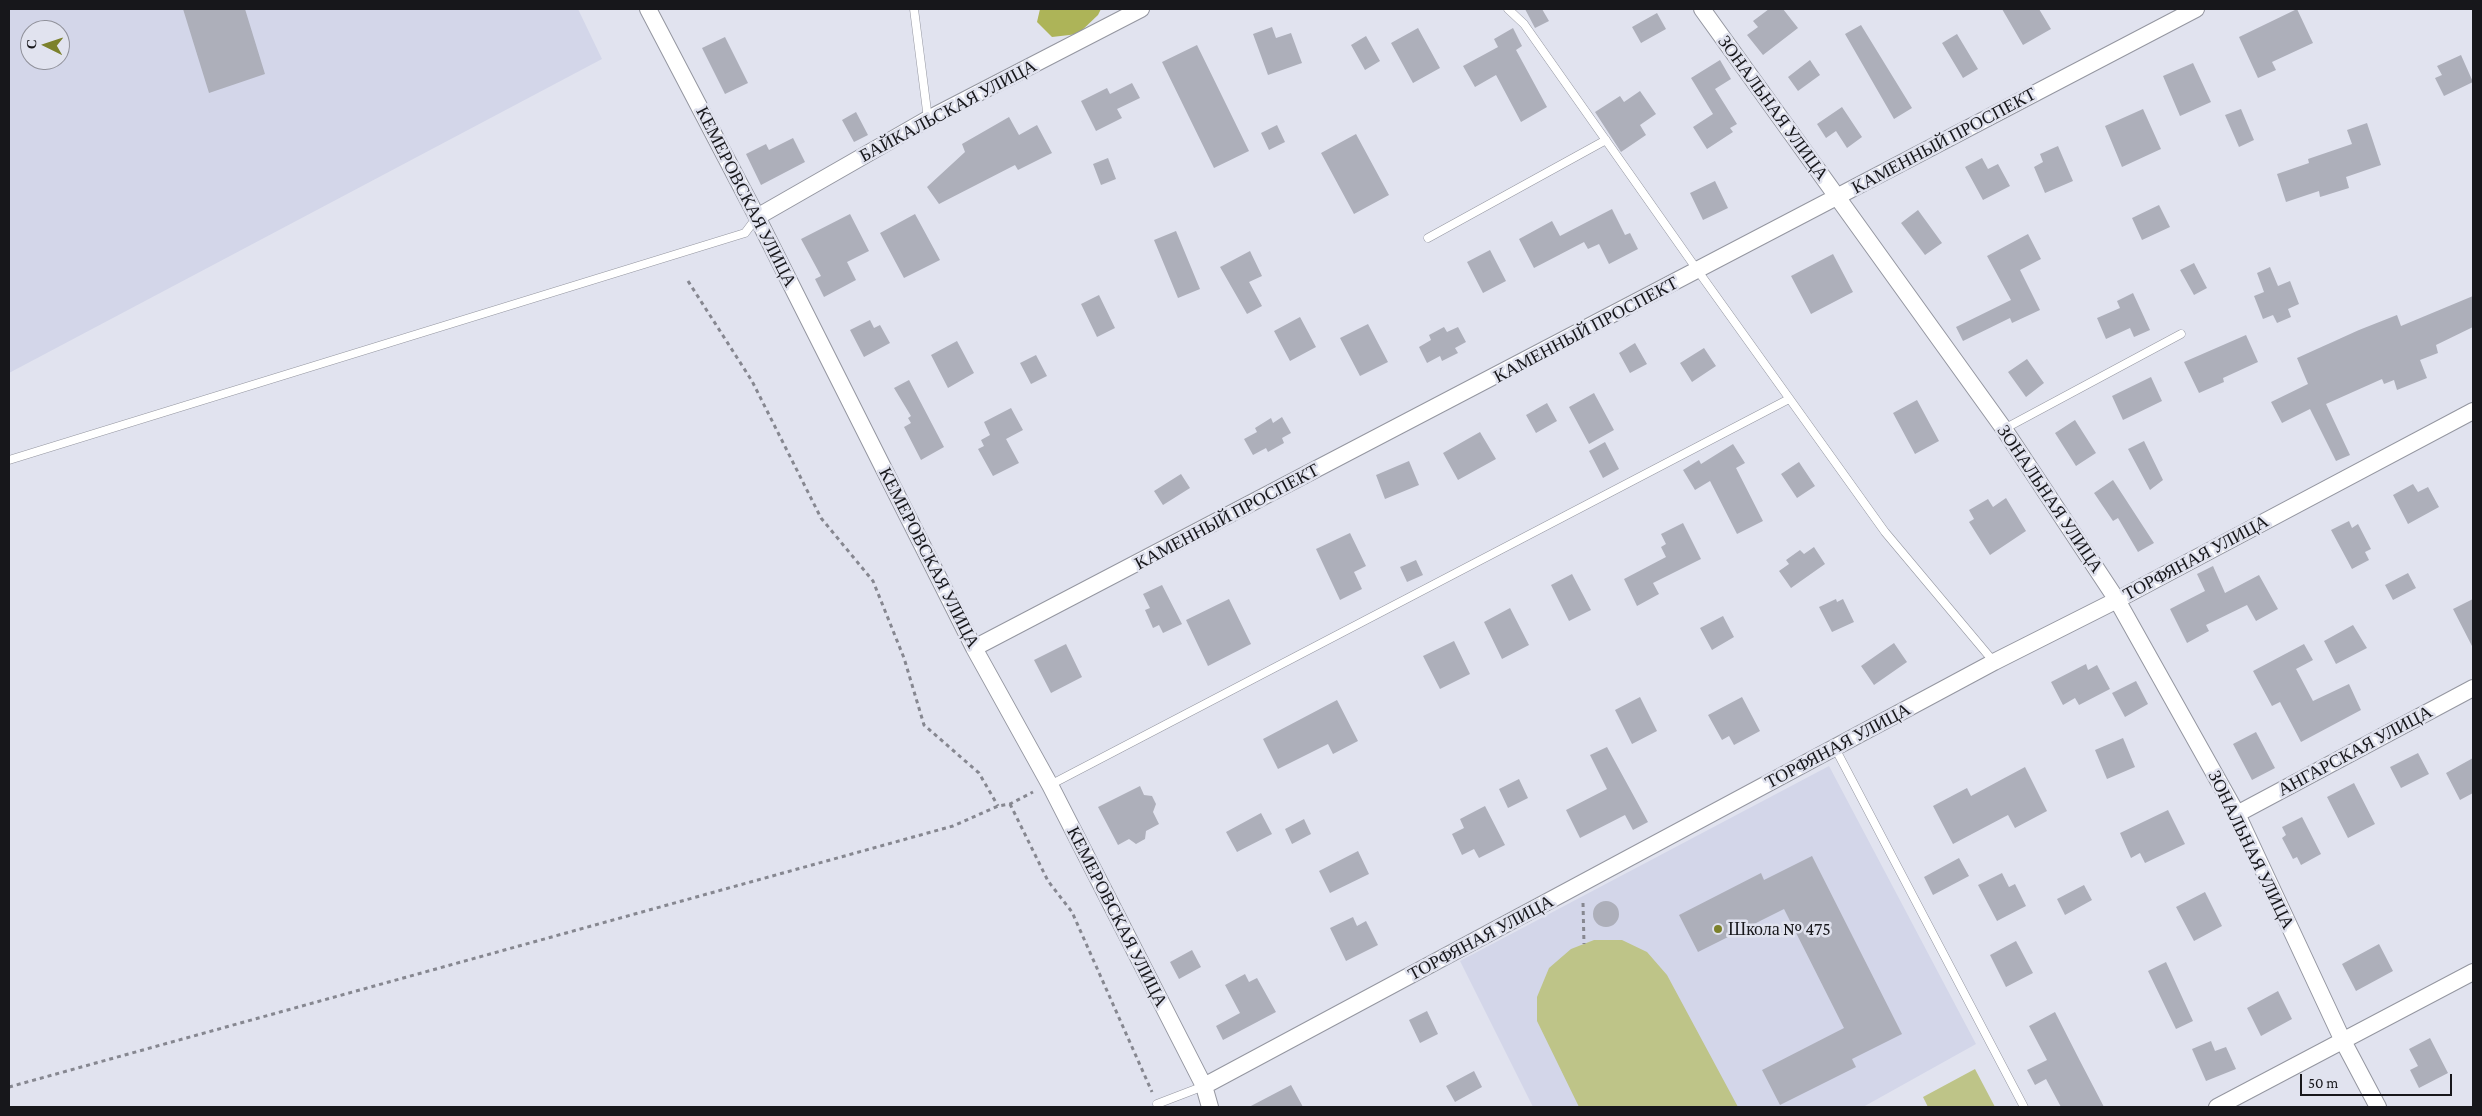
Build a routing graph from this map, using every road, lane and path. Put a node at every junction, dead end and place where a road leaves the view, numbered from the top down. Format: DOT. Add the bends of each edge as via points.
graph roads {
  1 [pos="648,9"];
  2 [pos="914,9"];
  3 [pos="1141,9"];
  4 [pos="1508,9"];
  5 [pos="1702,9"];
  6 [pos="2196,9"];
  7 [pos="928,119"];
  8 [pos="1606,140"];
  9 [pos="1837,198"];
  10 [pos="757,217"];
  11 [pos="1428,238"];
  12 [pos="1698,271"];
  13 [pos="688,281"];
  14 [pos="2181,334"];
  15 [pos="1788,399"];
  16 [pos="2473,411"];
  17 [pos="2004,429"];
  18 [pos="9,460"];
  19 [pos="2118,600"];
  20 [pos="974,648"];
  21 [pos="1994,662"];
  22 [pos="2473,688"];
  23 [pos="1835,748"];
  24 [pos="1050,785"];
  25 [pos="1010,804"];
  26 [pos="998,806"];
  27 [pos="2237,814"];
  28 [pos="1578,885"];
  29 [pos="1584,944"];
  30 [pos="2473,972"];
  31 [pos="2343,1041"];
  32 [pos="1204,1086"];
  33 [pos="9,1088"];
  34 [pos="1157,1104"];
  35 [pos="1210,1107"];
  36 [pos="2024,1107"];
  37 [pos="2217,1107"];
  38 [pos="2378,1107"];
  1 -- 10 [label="street, КЕМЕРОВСКАЯ УЛИЦА"];
  2 -- 7 [label="lane"];
  3 -- 7 [label="street, БАЙКАЛЬСКАЯ УЛИЦА"];
  4 -- 8 [label="lane" via="1524,24"];
  5 -- 9 [label="street, ЗОНАЛЬНАЯ УЛИЦА"];
  6 -- 9 [label="street, КАМЕННЫЙ ПРОСПЕКТ"];
  7 -- 10 [label="street, БАЙКАЛЬСКАЯ УЛИЦА"];
  8 -- 11 [label="lane"];
  8 -- 12 [label="lane"];
  9 -- 12 [label="street, КАМЕННЫЙ ПРОСПЕКТ"];
  9 -- 17 [label="street, ЗОНАЛЬНАЯ УЛИЦА"];
  10 -- 18 [label="lane" via="745,233"];
  10 -- 20 [label="street, КЕМЕРОВСКАЯ УЛИЦА"];
  12 -- 15 [label="lane"];
  12 -- 20 [label="street, КАМЕННЫЙ ПРОСПЕКТ"];
  13 -- 26 [label="path" via="752,381 820,518 873,582 904,658 924,725 979,773"];
  14 -- 17 [label="lane"];
  15 -- 21 [label="lane" via="1885,532"];
  15 -- 24 [label="lane"];
  16 -- 19 [label="street, ТОРФЯНАЯ УЛИЦА"];
  17 -- 19 [label="street, ЗОНАЛЬНАЯ УЛИЦА"];
  19 -- 21 [label="street, ТОРФЯНАЯ УЛИЦА"];
  19 -- 27 [label="street, ЗОНАЛЬНАЯ УЛИЦА"];
  20 -- 24 [label="street, КЕМЕРОВСКАЯ УЛИЦА"];
  21 -- 23 [label="street, ТОРФЯНАЯ УЛИЦА"];
  22 -- 27 [label="street, АНГАРСКАЯ УЛИЦА"];
  23 -- 28 [label="street, ТОРФЯНАЯ УЛИЦА"];
  23 -- 36 [label="lane"];
  24 -- 25 [label="path"];
  24 -- 32 [label="street, КЕМЕРОВСКАЯ УЛИЦА"];
  25 -- 26 [label="path"];
  25 -- 34 [label="path" via="1048,881 1072,912"];
  26 -- 33 [label="path" via="953,826"];
  27 -- 31 [label="street, ЗОНАЛЬНАЯ УЛИЦА"];
  28 -- 29 [label="path" via="1582,897"];
  28 -- 32 [label="street, ТОРФЯНАЯ УЛИЦА"];
  30 -- 31 [label="street"];
  31 -- 37 [label="street"];
  31 -- 38 [label="street, ЗОНАЛЬНАЯ УЛИЦА"];
  32 -- 34 [label="lane"];
  32 -- 35 [label="street, КЕМЕРОВСКАЯ УЛИЦА"];
}
